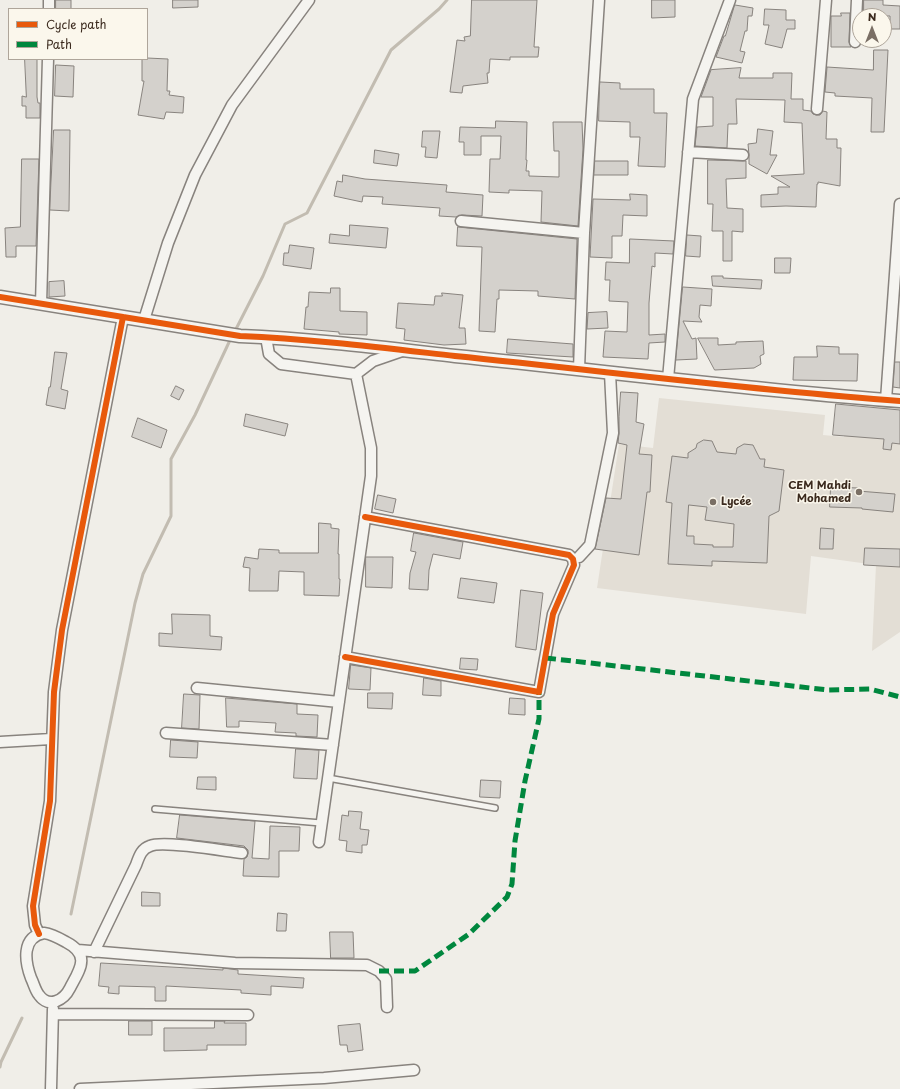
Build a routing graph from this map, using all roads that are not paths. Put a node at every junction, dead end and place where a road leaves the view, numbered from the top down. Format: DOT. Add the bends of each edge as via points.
graph roads {
  1 [pos="309,0"];
  2 [pos="599,0"];
  3 [pos="730,0"];
  4 [pos="826,0"];
  5 [pos="48,60"];
  6 [pos="818,109"];
  7 [pos="688,152"];
  8 [pos="743,155"];
  9 [pos="900,204"];
  10 [pos="461,221"];
  11 [pos="584,233"];
  12 [pos="0,297"];
  13 [pos="41,304"];
  14 [pos="123,317"];
  15 [pos="144,320"];
  16 [pos="266,337"];
  17 [pos="404,350"];
  18 [pos="580,369"];
  19 [pos="610,373"];
  20 [pos="356,374"];
  21 [pos="668,379"];
  22 [pos="886,400"];
  23 [pos="900,401"];
  24 [pos="365,518"];
  25 [pos="580,556"];
  26 [pos="345,657"];
  27 [pos="198,688"];
  28 [pos="339,702"];
  29 [pos="166,733"];
  30 [pos="51,739"];
  31 [pos="0,742"];
  32 [pos="333,745"];
  33 [pos="328,778"];
  34 [pos="495,808"];
  35 [pos="155,810"];
  36 [pos="321,822"];
  37 [pos="319,842"];
  38 [pos="242,854"];
  39 [pos="38,934"];
  40 [pos="78,950"];
  41 [pos="94,952"];
  42 [pos="53,1003"];
  43 [pos="387,1007"];
  44 [pos="53,1014"];
  45 [pos="248,1016"];
  46 [pos="414,1070"];
  47 [pos="51,1089"];
  48 [pos="80,1089"];
  1 -- 15 [label="street" via="232,105 195,174 168,243"];
  2 -- 11 [label="street"];
  3 -- 7 [label="street" via="693,99"];
  4 -- 6 [label="street"];
  5 -- 13 [label="street"];
  7 -- 8 [label="street"];
  7 -- 21 [label="street"];
  9 -- 22 [label="street"];
  10 -- 11 [label="street"];
  11 -- 18 [label="street"];
  12 -- 13 [label="street"];
  13 -- 14 [label="street"];
  14 -- 15 [label="street"];
  14 -- 30 [label="street" via="62,630"];
  15 -- 16 [label="street" via="240,336"];
  16 -- 17 [label="street"];
  16 -- 20 [label="street" via="269,354 281,364"];
  17 -- 18 [label="street"];
  17 -- 20 [label="street" via="373,360"];
  18 -- 19 [label="street"];
  19 -- 21 [label="street"];
  19 -- 25 [label="street" via="613,433 590,545"];
  20 -- 24 [label="street" via="371,448 371,476"];
  21 -- 22 [label="street"];
  22 -- 23 [label="street"];
  24 -- 26 [label="street"];
  24 -- 26 [label="street" via="568,555 573,559 574,565 553,614 540,692"];
  26 -- 28 [label="street"];
  27 -- 28 [label="street"];
  28 -- 32 [label="street"];
  29 -- 32 [label="street"];
  30 -- 31 [label="street"];
  30 -- 39 [label="street" via="50,801 33,906"];
  32 -- 33 [label="street"];
  33 -- 34 [label="lane"];
  33 -- 36 [label="street"];
  35 -- 36 [label="lane"];
  36 -- 37 [label="street"];
  38 -- 41 [label="street" via="163,844 149,846 140,854"];
  39 -- 40 [label="street" via="49,933"];
  39 -- 42 [label="street" via="27,948 26,961 37,994"];
  40 -- 41 [label="street"];
  40 -- 42 [label="street" via="82,959 80,968 67,993 60,1001"];
  41 -- 43 [label="street" via="235,963 366,965 379,971 386,979"];
  42 -- 44 [label="street"];
  44 -- 45 [label="street"];
  44 -- 47 [label="street"];
  46 -- 48 [label="street" via="324,1078"];
}
